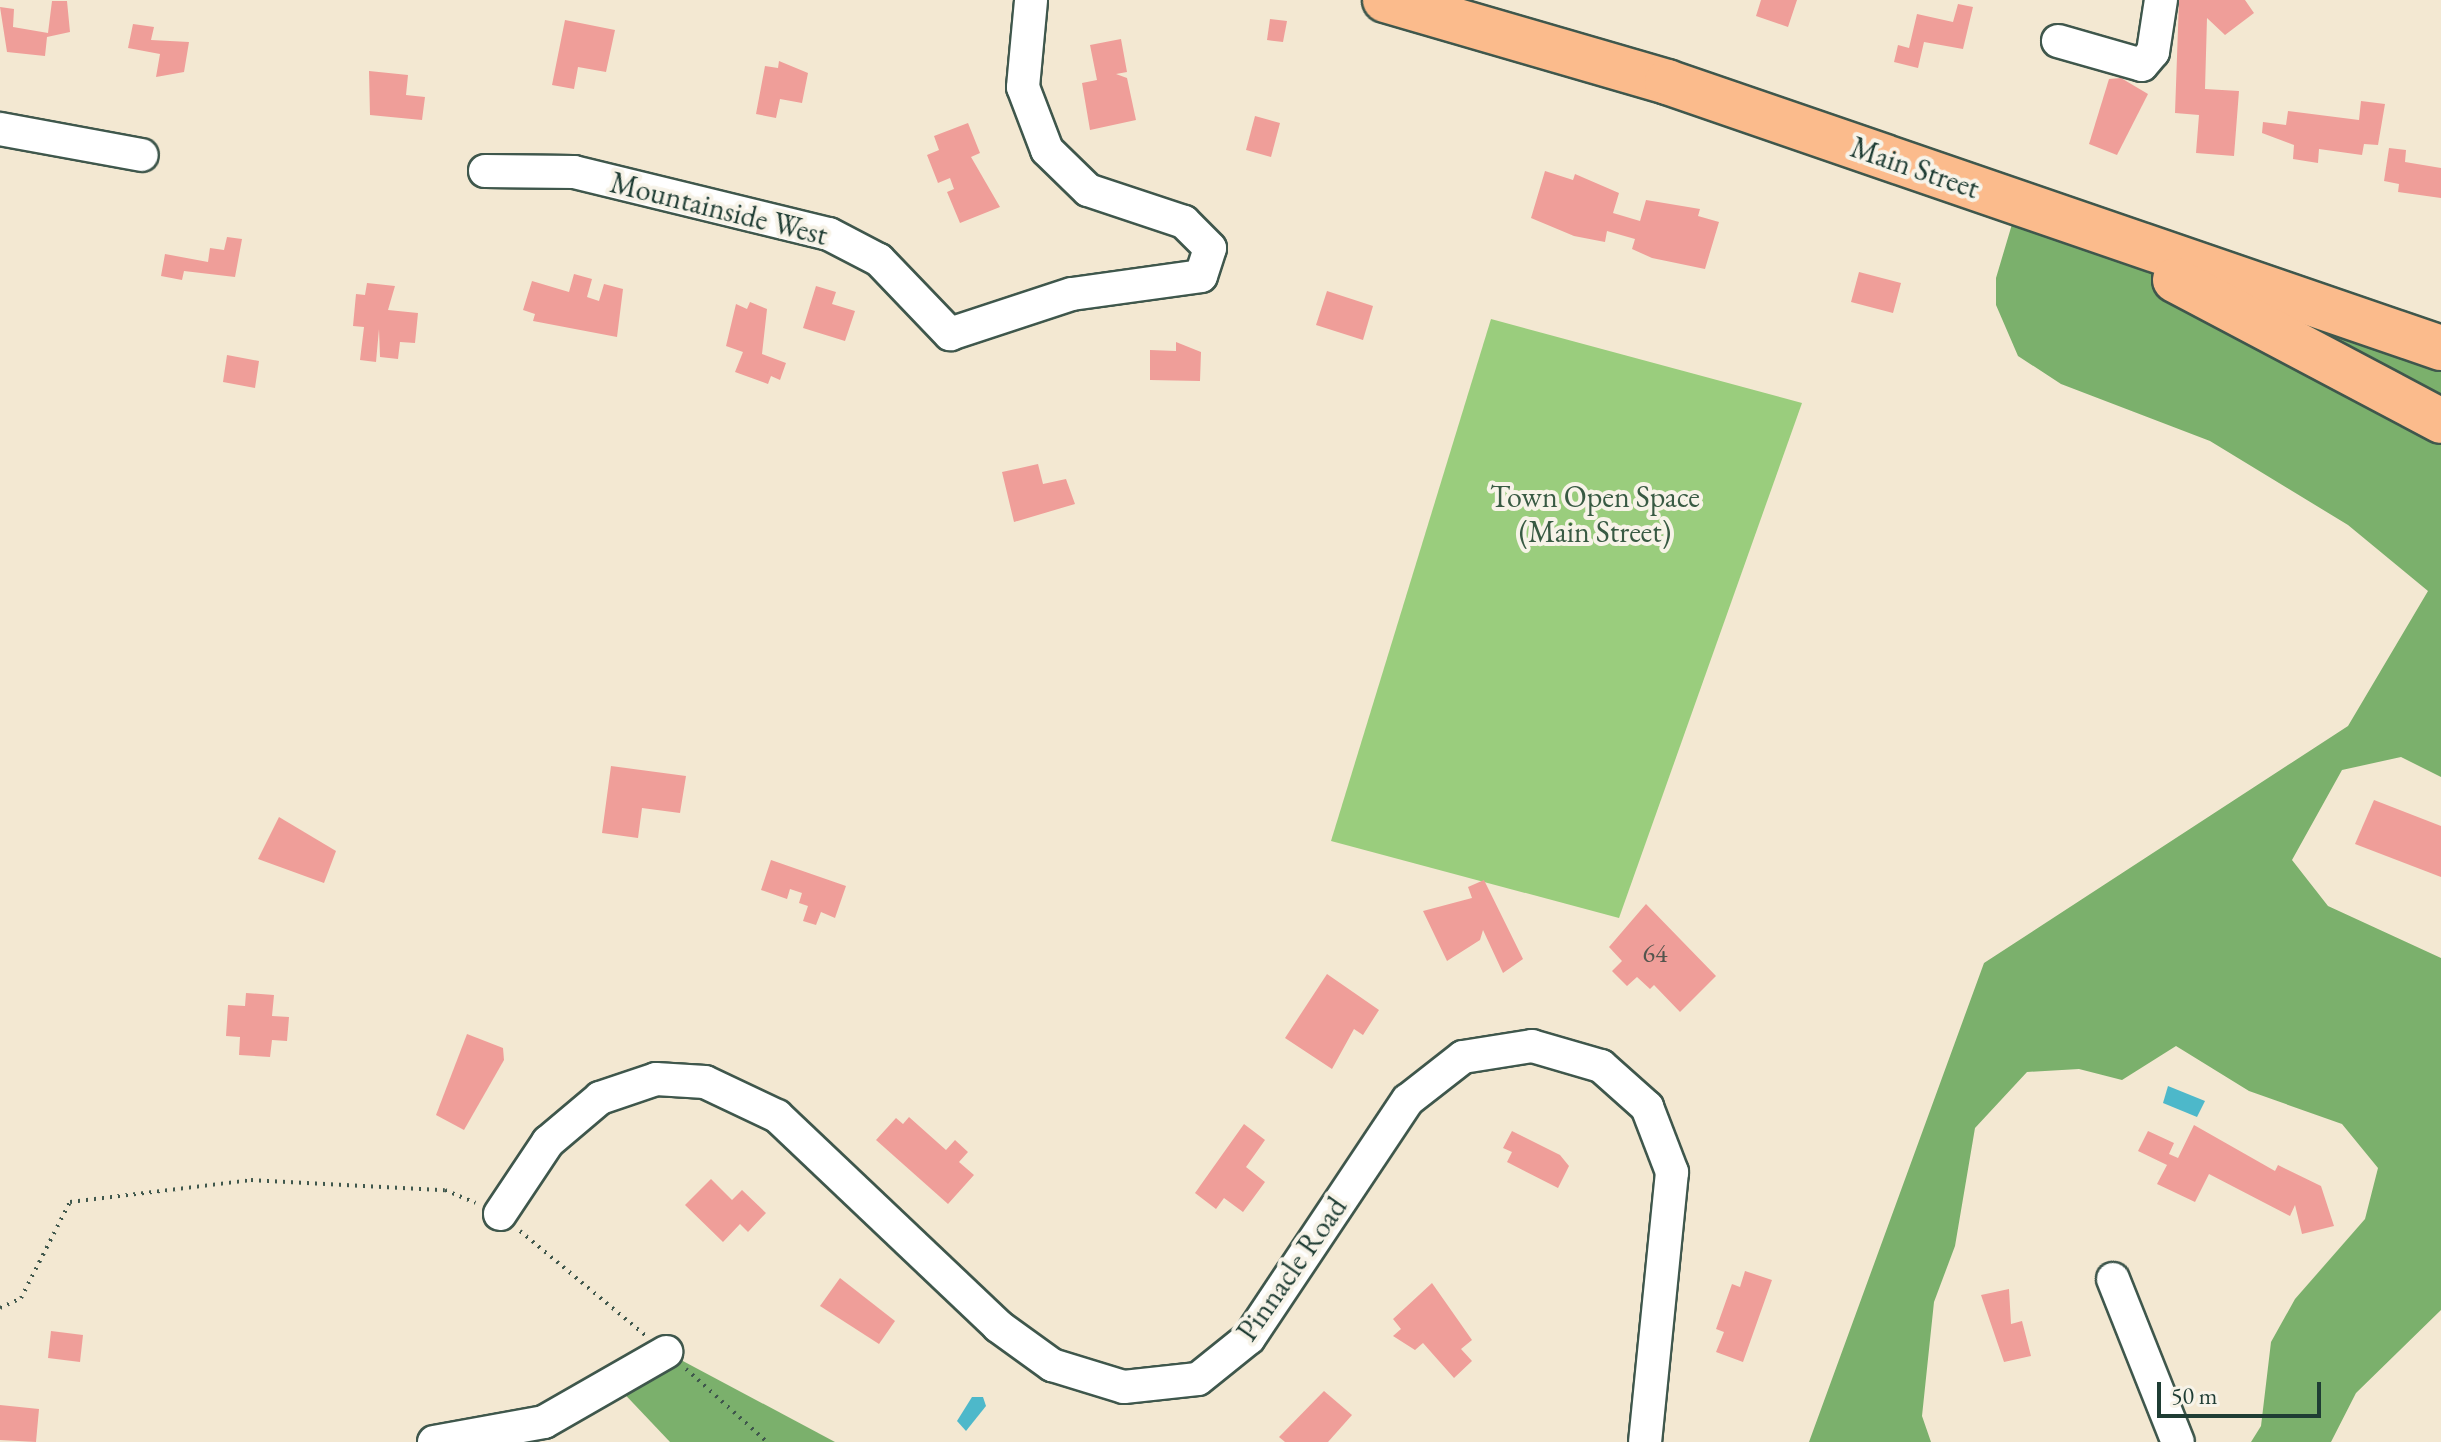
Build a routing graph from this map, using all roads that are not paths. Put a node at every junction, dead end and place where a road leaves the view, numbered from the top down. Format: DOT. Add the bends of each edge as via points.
graph roads {
  1 [pos="1031,0"];
  2 [pos="1385,0"];
  3 [pos="2161,0"];
  4 [pos="2058,41"];
  5 [pos="0,129"];
  6 [pos="142,155"];
  7 [pos="485,171"];
  8 [pos="2018,204"];
  9 [pos="2441,348"];
  10 [pos="2441,421"];
  11 [pos="500,1214"];
  12 [pos="2113,1279"];
  13 [pos="666,1352"];
  14 [pos="434,1442"];
  15 [pos="1645,1442"];
  16 [pos="2178,1442"];
  1 -- 7 [label="street, Mountainside West" via="1023,87 1047,150 1088,190 1184,222 1210,248 1201,276 1072,294 950,334 879,260 829,234 574,172"];
  2 -- 8 [label="highway, Main Street" via="1595,58"];
  3 -- 4 [label="street" via="2153,52 2142,65"];
  5 -- 6 [label="street"];
  8 -- 9 [label="highway, Main Street"];
  8 -- 10 [label="highway"];
  11 -- 15 [label="street, Pinnacle Road" via="548,1142 600,1098 656,1079 705,1082 777,1116 998,1326 1052,1365 1124,1387 1198,1379 1249,1338 1408,1100 1463,1057 1532,1046 1601,1066 1647,1107 1672,1172"];
  12 -- 16 [label="street"];
  13 -- 14 [label="street" via="544,1422"];
}
